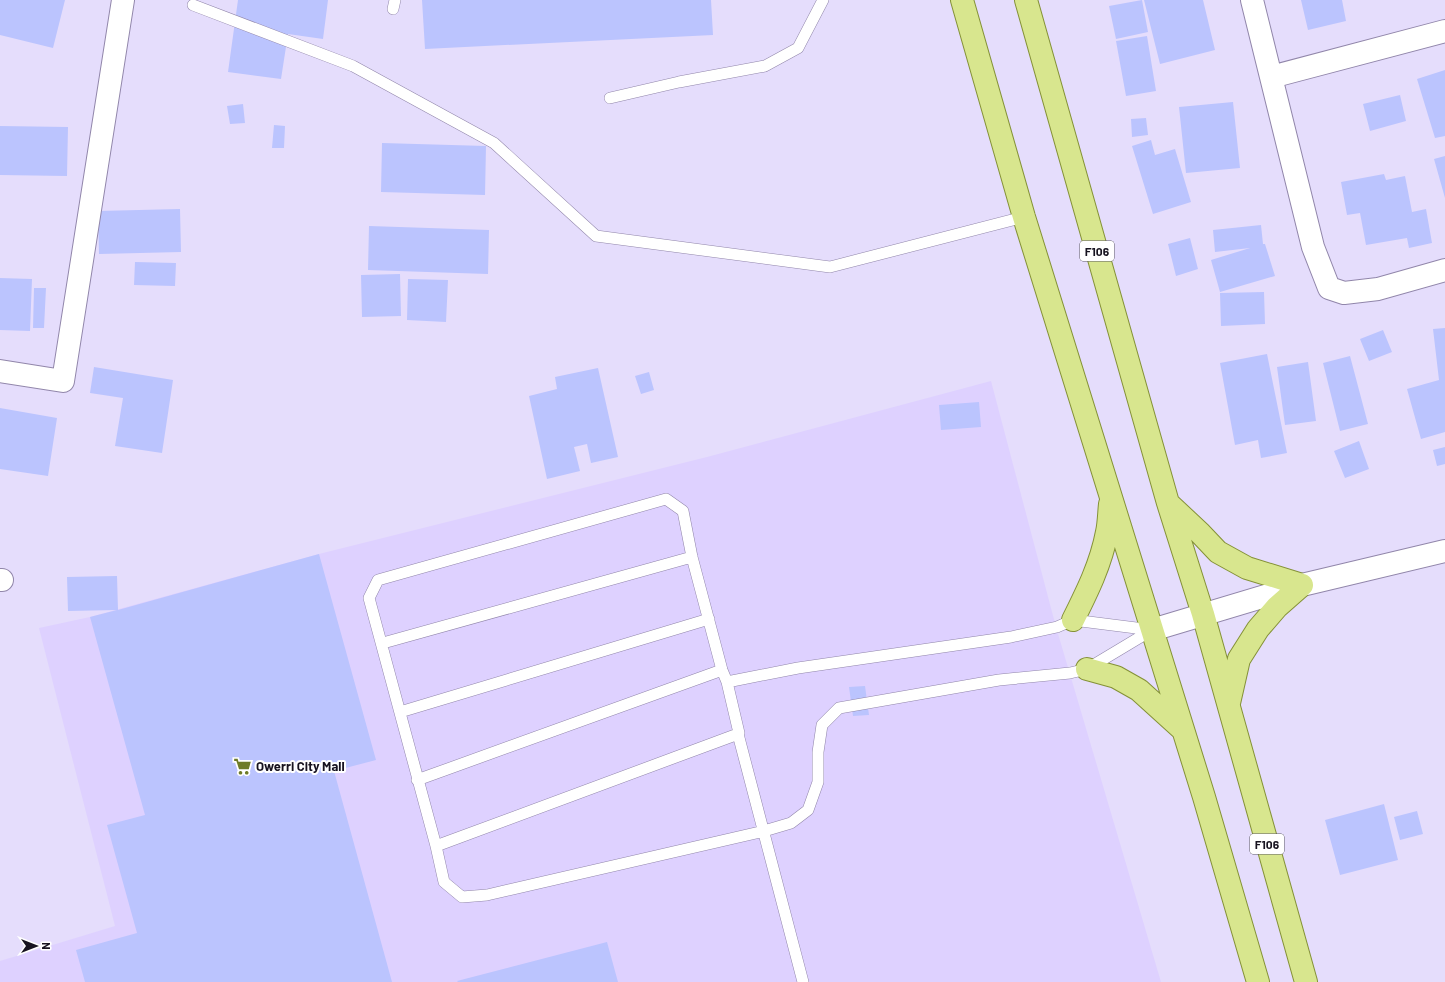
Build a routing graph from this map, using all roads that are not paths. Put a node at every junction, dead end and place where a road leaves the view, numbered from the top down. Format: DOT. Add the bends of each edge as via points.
graph roads {
  1 [pos="124,0"];
  2 [pos="823,0"];
  3 [pos="962,0"];
  4 [pos="1026,0"];
  5 [pos="1252,0"];
  6 [pos="193,5"];
  7 [pos="1445,31"];
  8 [pos="1271,77"];
  9 [pos="610,98"];
  10 [pos="1024,217"];
  11 [pos="1445,270"];
  12 [pos="0,371"];
  13 [pos="1111,493"];
  14 [pos="1168,503"];
  15 [pos="1445,550"];
  16 [pos="692,557"];
  17 [pos="1302,585"];
  18 [pos="1202,614"];
  19 [pos="709,619"];
  20 [pos="1073,620"];
  21 [pos="1152,630"];
  22 [pos="383,643"];
  23 [pos="1087,669"];
  24 [pos="722,670"];
  25 [pos="727,682"];
  26 [pos="1229,706"];
  27 [pos="400,712"];
  28 [pos="1183,730"];
  29 [pos="738,734"];
  30 [pos="417,780"];
  31 [pos="764,831"];
  32 [pos="436,846"];
  33 [pos="803,982"];
  34 [pos="1258,982"];
  35 [pos="1306,982"];
  1 -- 12 [label="street" via="63,381"];
  2 -- 9 [label="lane" via="798,48 765,66"];
  3 -- 10 [label="main road"];
  4 -- 14 [label="main road, F106"];
  5 -- 8 [label="street"];
  6 -- 10 [label="lane" via="353,66 494,143 596,236 830,267"];
  7 -- 8 [label="street"];
  8 -- 11 [label="street" via="1313,247 1329,288 1344,293 1378,289"];
  10 -- 13 [label="main road"];
  13 -- 20 [label="main road" via="1108,532 1091,584"];
  13 -- 21 [label="main road"];
  14 -- 17 [label="main road" via="1218,552 1247,568"];
  14 -- 18 [label="main road, F106"];
  15 -- 17 [label="street"];
  16 -- 19 [label="lane"];
  16 -- 22 [label="lane"];
  16 -- 22 [label="lane" via="683,511 666,499 378,580 370,598"];
  17 -- 18 [label="street"];
  17 -- 26 [label="main road" via="1258,628 1239,659"];
  18 -- 21 [label="street"];
  18 -- 26 [label="main road, F106"];
  19 -- 24 [label="lane"];
  19 -- 27 [label="lane"];
  20 -- 21 [label="lane"];
  20 -- 25 [label="lane" via="1056,627 1011,637 798,668"];
  21 -- 23 [label="lane"];
  21 -- 28 [label="main road"];
  22 -- 27 [label="lane"];
  23 -- 28 [label="main road" via="1116,677 1139,690"];
  23 -- 31 [label="lane" via="999,680 839,708 822,726 818,752 818,782 808,810 791,823"];
  24 -- 25 [label="lane"];
  24 -- 30 [label="lane"];
  25 -- 29 [label="lane"];
  26 -- 35 [label="main road, F106"];
  27 -- 30 [label="lane"];
  28 -- 34 [label="main road"];
  29 -- 31 [label="lane"];
  29 -- 32 [label="lane"];
  30 -- 32 [label="lane"];
  31 -- 32 [label="lane" via="487,895 462,897 444,882"];
  31 -- 33 [label="lane"];
}
